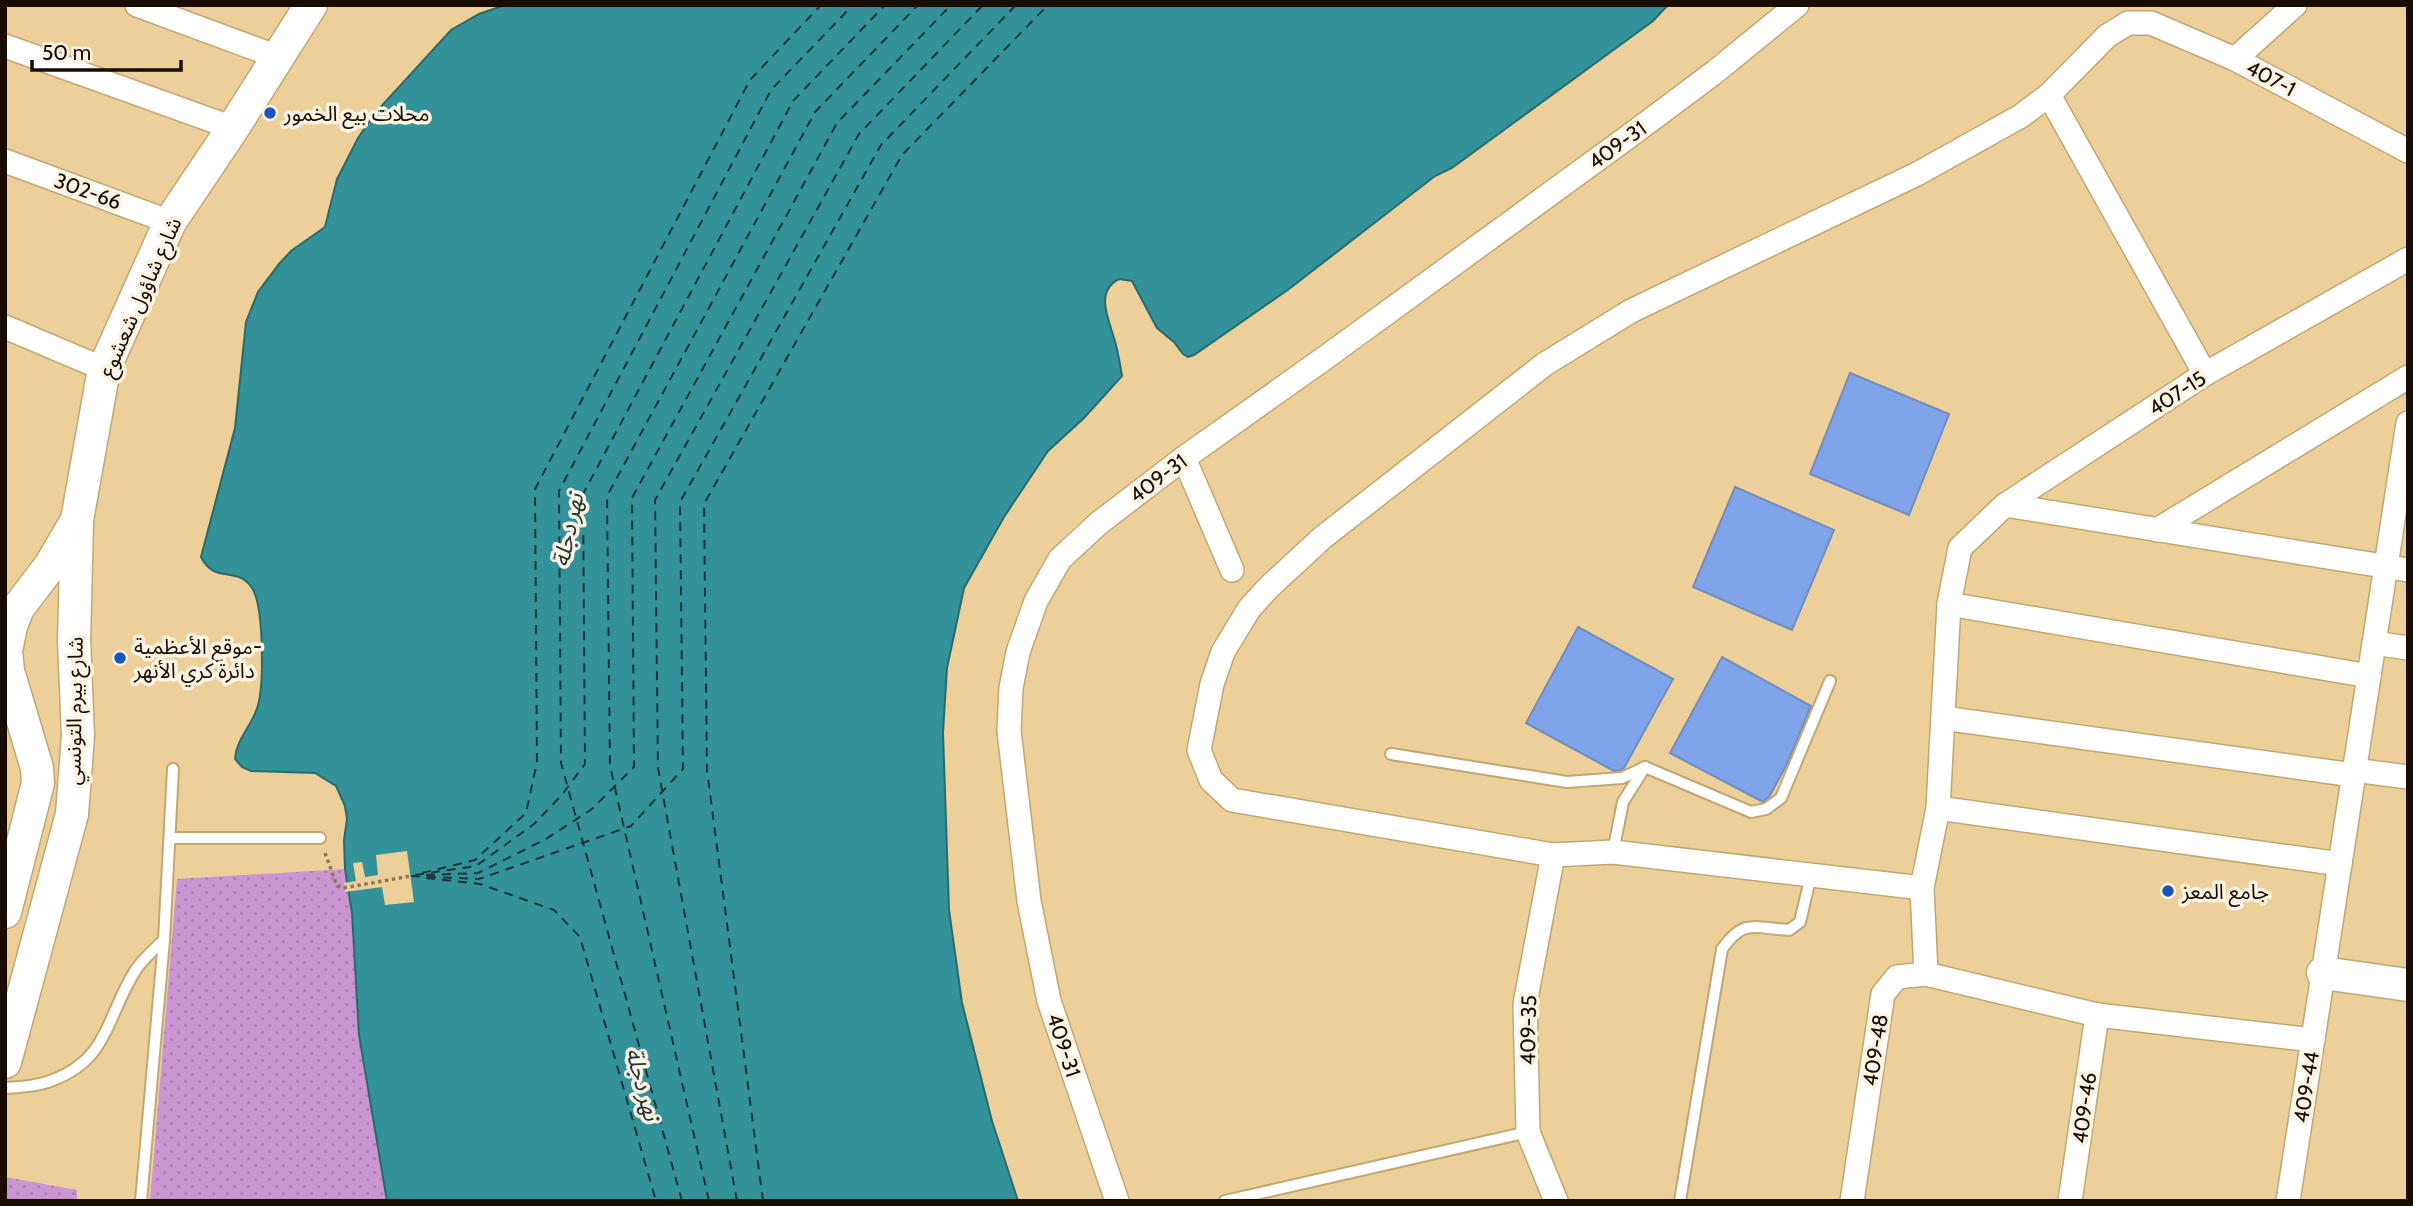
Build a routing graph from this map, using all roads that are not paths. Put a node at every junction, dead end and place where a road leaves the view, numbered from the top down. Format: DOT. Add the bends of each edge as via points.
graph roads {
  1 [pos="137,5"];
  2 [pos="311,5"];
  3 [pos="1797,5"];
  4 [pos="2295,5"];
  5 [pos="5,46"];
  6 [pos="278,57"];
  7 [pos="2235,59"];
  8 [pos="2049,95"];
  9 [pos="233,128"];
  10 [pos="2408,150"];
  11 [pos="5,161"];
  12 [pos="170,222"];
  13 [pos="2408,259"];
  14 [pos="5,327"];
  15 [pos="104,369"];
  16 [pos="2206,374"];
  17 [pos="2408,377"];
  18 [pos="2408,422"];
  19 [pos="1184,458"];
  20 [pos="2404,468"];
  21 [pos="2005,505"];
  22 [pos="77,520"];
  23 [pos="2157,530"];
  24 [pos="2397,569"];
  25 [pos="1232,570"];
  26 [pos="1949,604"];
  27 [pos="12,612"];
  28 [pos="74,640"];
  29 [pos="2374,643"];
  30 [pos="2408,648"];
  31 [pos="2369,676"];
  32 [pos="1830,681"];
  33 [pos="1943,718"];
  34 [pos="17,736"];
  35 [pos="1391,754"];
  36 [pos="1645,767"];
  37 [pos="173,769"];
  38 [pos="2354,773"];
  39 [pos="2408,777"];
  40 [pos="1938,808"];
  41 [pos="170,838"];
  42 [pos="320,838"];
  43 [pos="14,844"];
  44 [pos="1613,852"];
  45 [pos="1553,855"];
  46 [pos="2340,864"];
  47 [pos="1811,875"];
  48 [pos="1922,888"];
  49 [pos="5,912"];
  50 [pos="164,940"];
  51 [pos="2323,973"];
  52 [pos="1926,974"];
  53 [pos="2408,985"];
  54 [pos="2097,1015"];
  55 [pos="2313,1040"];
  56 [pos="5,1062"];
  57 [pos="5,1088"];
  58 [pos="1528,1132"];
  59 [pos="141,1201"];
  60 [pos="1117,1201"];
  61 [pos="1225,1201"];
  62 [pos="1556,1201"];
  63 [pos="1680,1201"];
  64 [pos="1852,1201"];
  65 [pos="2070,1201"];
  66 [pos="2288,1201"];
  1 -- 6 [label="street"];
  2 -- 6 [label="street, شارع شاؤول شعشوع"];
  3 -- 19 [label="street, 409-31" via="1617,145"];
  4 -- 7 [label="street"];
  5 -- 9 [label="street"];
  6 -- 9 [label="street, شارع شاؤول شعشوع"];
  7 -- 8 [label="street, 407-1" via="2151,23 2127,23 2107,36"];
  7 -- 10 [label="street, 407-1"];
  8 -- 16 [label="street"];
  8 -- 45 [label="street" via="2021,116 1917,174 1631,311 1545,364 1322,538 1249,609 1223,652 1199,750 1211,780 1232,800"];
  9 -- 12 [label="street, شارع شاؤول شعشوع"];
  11 -- 12 [label="street, 302-66"];
  12 -- 15 [label="street, شارع شاؤول شعشوع"];
  13 -- 16 [label="street, 407-15"];
  14 -- 15 [label="street"];
  15 -- 22 [label="street, شارع شاؤول شعشوع"];
  16 -- 21 [label="street, 407-15"];
  17 -- 23 [label="street"];
  18 -- 20 [label="street, 409-44"];
  19 -- 25 [label="street"];
  19 -- 60 [label="street, 409-31" via="1098,523 1060,559 1037,601 1018,652 1011,688 1009,731 1029,901 1049,1001"];
  20 -- 24 [label="street, 409-44"];
  21 -- 23 [label="street"];
  21 -- 26 [label="street, 407-15" via="1959,548"];
  22 -- 27 [label="street, شارع شاؤول شعشوع" via="50,566"];
  22 -- 28 [label="street, شارع بيرم التونسي"];
  23 -- 24 [label="street"];
  24 -- 29 [label="street, 409-44"];
  26 -- 31 [label="street"];
  26 -- 33 [label="street"];
  27 -- 28 [label="street" via="35,600 53,606 61,612"];
  27 -- 34 [label="street, شارع بيرم التونسي" via="6,651"];
  28 -- 56 [label="street, شارع بيرم التونسي" via="78,736 72,814"];
  29 -- 30 [label="street"];
  29 -- 31 [label="street, 409-44"];
  31 -- 38 [label="street, 409-44"];
  32 -- 36 [label="lane" via="1781,797 1766,809 1751,812"];
  33 -- 38 [label="street"];
  33 -- 40 [label="street"];
  34 -- 43 [label="street, شارع بيرم التونسي" via="37,768 38,783"];
  35 -- 36 [label="lane" via="1567,782 1622,778"];
  36 -- 44 [label="lane" via="1623,802"];
  37 -- 41 [label="lane"];
  38 -- 39 [label="street"];
  38 -- 46 [label="street, 409-44"];
  40 -- 46 [label="street"];
  40 -- 48 [label="street"];
  41 -- 42 [label="lane"];
  41 -- 50 [label="lane"];
  43 -- 49 [label="street, شارع بيرم التونسي"];
  44 -- 45 [label="street"];
  44 -- 47 [label="street"];
  45 -- 58 [label="street, 409-35" via="1525,1004"];
  46 -- 51 [label="street, 409-44"];
  47 -- 48 [label="street"];
  47 -- 63 [label="lane" via="1800,922 1789,930 1743,927 1722,949"];
  48 -- 52 [label="street"];
  50 -- 57 [label="lane" via="135,970 90,1058 54,1080"];
  50 -- 59 [label="lane"];
  51 -- 53 [label="street"];
  51 -- 55 [label="street, 409-44"];
  52 -- 54 [label="street"];
  52 -- 64 [label="street, 409-48" via="1897,977 1883,994"];
  54 -- 55 [label="street"];
  54 -- 65 [label="street, 409-46"];
  55 -- 66 [label="street, 409-44"];
  58 -- 61 [label="lane"];
  58 -- 62 [label="street, 409-35"];
}
